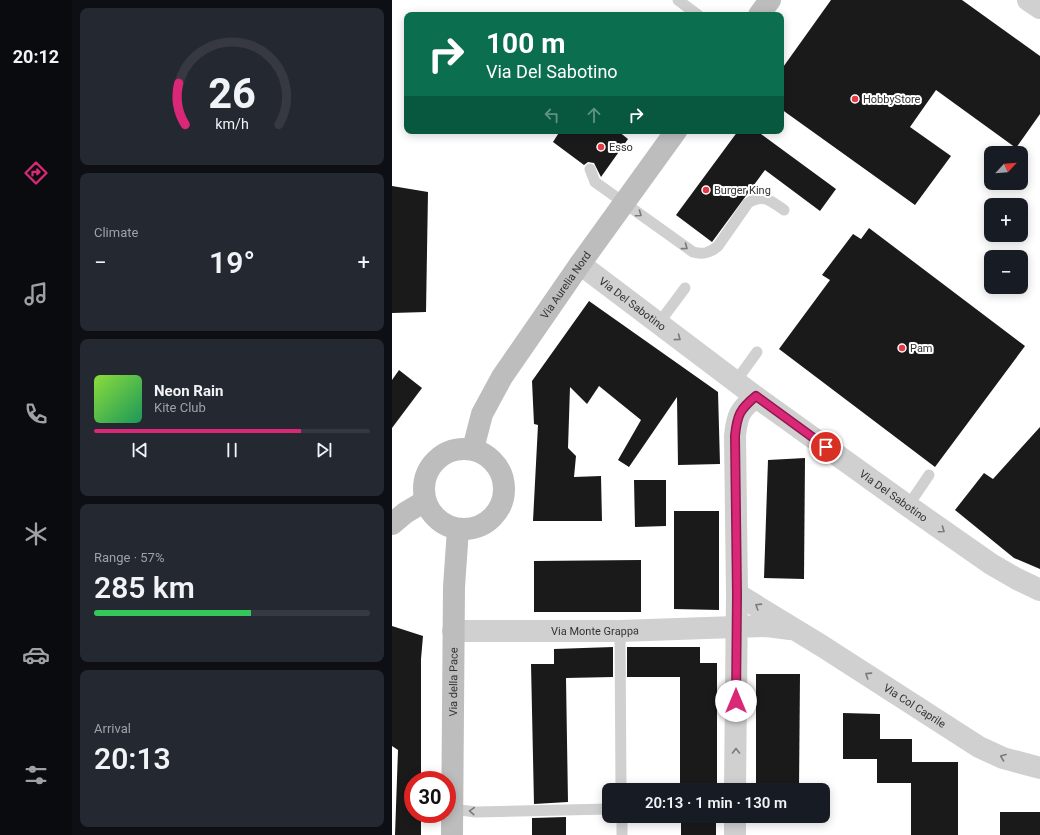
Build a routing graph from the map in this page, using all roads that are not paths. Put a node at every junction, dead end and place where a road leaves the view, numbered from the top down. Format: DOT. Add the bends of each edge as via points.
graph roads {
  1 [pos="678,0"];
  2 [pos="770,0"];
  3 [pos="1028,0"];
  4 [pos="1040,8"];
  5 [pos="694,12"];
  6 [pos="761,12"];
  7 [pos="674,134"];
  8 [pos="590,169"];
  9 [pos="624,203"];
  10 [pos="784,210"];
  11 [pos="580,264"];
  12 [pos="685,288"];
  13 [pos="659,323"];
  14 [pos="757,352"];
  15 [pos="736,381"];
  16 [pos="756,396"];
  17 [pos="473,449"];
  18 [pos="929,475"];
  19 [pos="425,501"];
  20 [pos="908,506"];
  21 [pos="392,524"];
  22 [pos="458,529"];
  23 [pos="1040,590"];
  24 [pos="737,594"];
  25 [pos="736,626"];
  26 [pos="795,629"];
  27 [pos="453,631"];
  28 [pos="620,631"];
  29 [pos="1040,768"];
  30 [pos="452,771"];
  31 [pos="621,783"];
  32 [pos="736,783"];
  33 [pos="602,809"];
  34 [pos="456,810"];
  35 [pos="452,823"];
  36 [pos="622,823"];
  37 [pos="735,823"];
  38 [pos="452,835"];
  39 [pos="622,835"];
  40 [pos="735,835"];
  1 -- 5 [label="lane"];
  2 -- 6 [label="main road"];
  3 -- 4 [label="street"];
  7 -- 9 [label="main road, Via Aurelia Nord"];
  8 -- 9 [label="lane" via="595,182"];
  9 -- 10 [label="lane, one-way" via="699,254 706,254 718,246 748,203 753,200 764,198"];
  9 -- 11 [label="main road, Via Aurelia Nord"];
  11 -- 13 [label="street, Via Del Sabotino"];
  11 -- 17 [label="main road, Via Aurelia Nord" via="502,377 482,414"];
  12 -- 13 [label="lane"];
  13 -- 15 [label="street, Via Del Sabotino, one-way"];
  14 -- 15 [label="lane"];
  15 -- 16 [label="street, Via Del Sabotino"];
  16 -- 20 [label="street, Via Del Sabotino"];
  16 -- 24 [label="street" via="746,404 738,416 736,431"];
  17 -- 19 [label="main road" via="461,448 438,457 425,477"];
  17 -- 22 [label="main road" via="494,461 501,472 504,497 500,508 482,526"];
  18 -- 20 [label="lane"];
  19 -- 21 [label="main road"];
  19 -- 22 [label="main road" via="437,520"];
  20 -- 23 [label="street, Via Del Sabotino, one-way" via="991,564"];
  22 -- 27 [label="main road, Via della Pace"];
  24 -- 25 [label="street"];
  26 -- 24 [label="street, Via Col Caprile, one-way"];
  25 -- 26 [label="street, Via Col Caprile"];
  25 -- 28 [label="street, Via Monte Grappa"];
  32 -- 25 [label="street, one-way"];
  29 -- 26 [label="street, Via Col Caprile, one-way" via="1003,758 979,747"];
  27 -- 28 [label="street, Via Monte Grappa"];
  27 -- 30 [label="main road, Via della Pace"];
  28 -- 31 [label="lane"];
  33 -- 34 [label="lane, one-way" via="476,812"];
  35 -- 38 [label="main road, Via della Pace"];
  36 -- 39 [label="lane"];
  37 -- 40 [label="street"];
}
